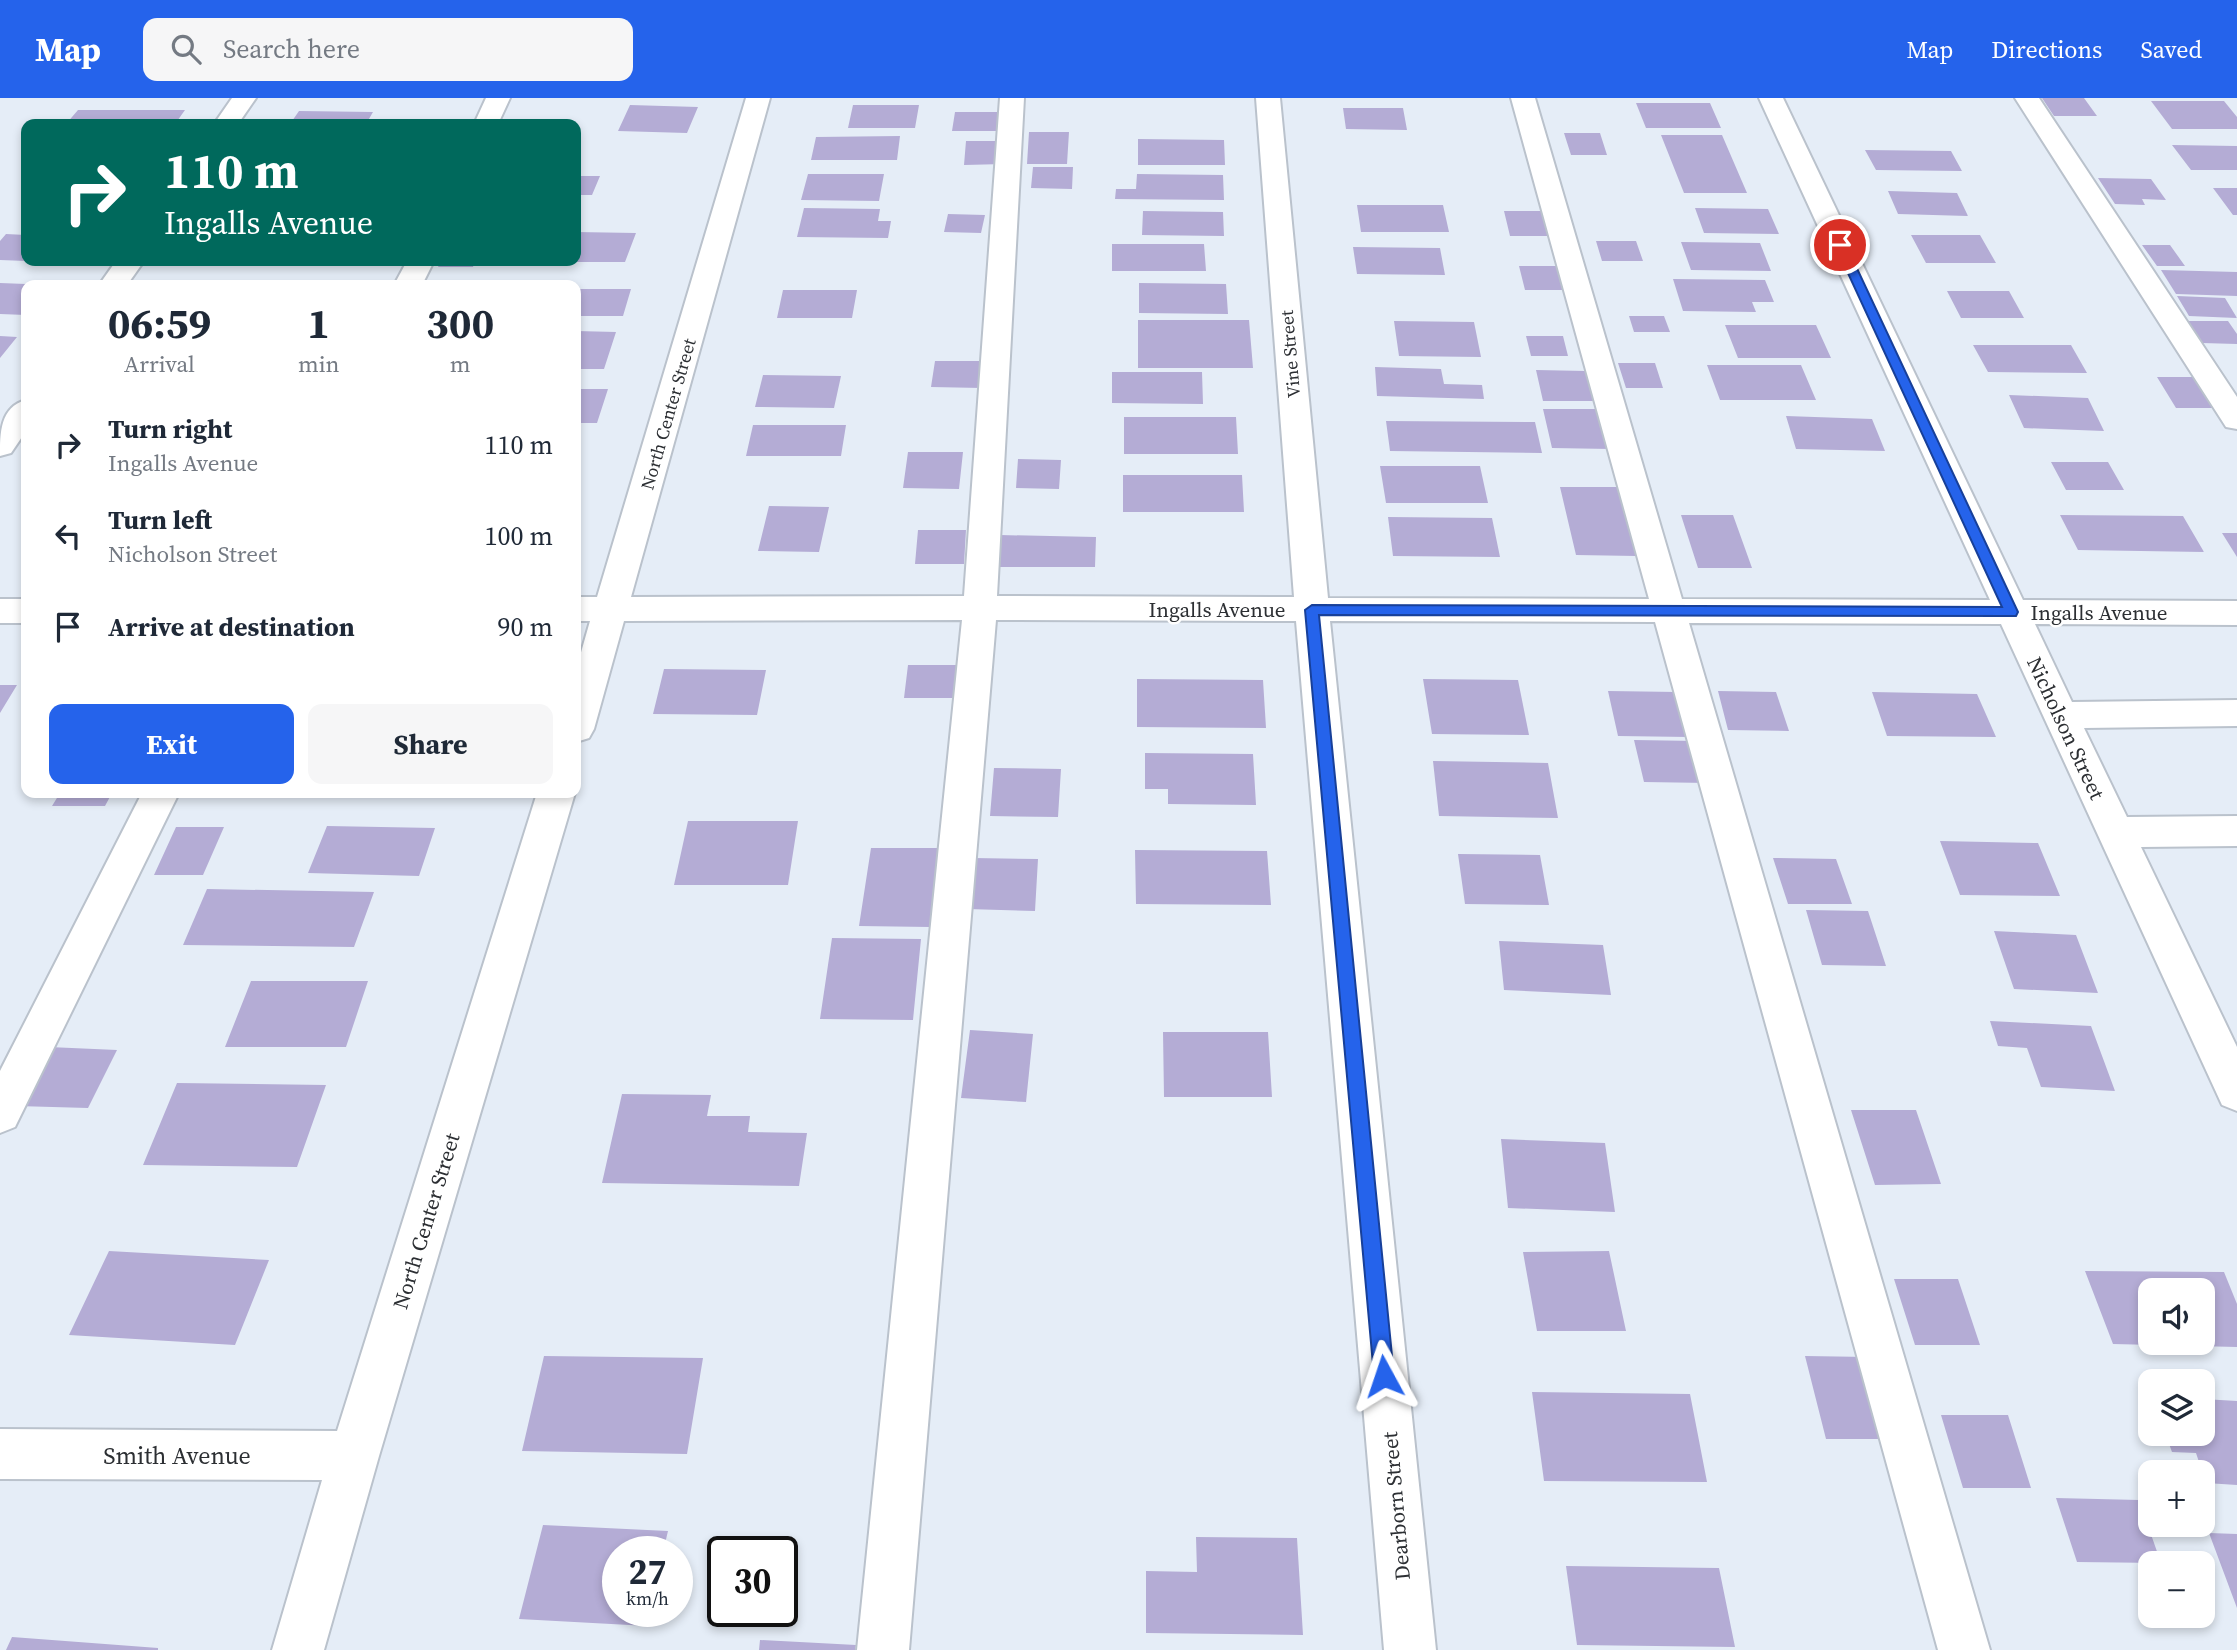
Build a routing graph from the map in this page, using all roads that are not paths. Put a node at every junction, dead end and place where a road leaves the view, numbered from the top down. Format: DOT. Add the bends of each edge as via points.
graph roads {
  1 [pos="244,98"];
  2 [pos="499,98"];
  3 [pos="758,98"];
  4 [pos="1012,98"];
  5 [pos="1268,98"];
  6 [pos="1522,98"];
  7 [pos="1772,98"];
  8 [pos="2027,98"];
  9 [pos="229,119"];
  10 [pos="488,119"];
  11 [pos="21,416"];
  12 [pos="2237,420"];
  13 [pos="0,446"];
  14 [pos="980,608"];
  15 [pos="581,609"];
  16 [pos="612,609"];
  17 [pos="1312,610"];
  18 [pos="0,611"];
  19 [pos="21,611"];
  20 [pos="1669,611"];
  21 [pos="2011,612"];
  22 [pos="2237,613"];
  23 [pos="581,712"];
  24 [pos="2237,713"];
  25 [pos="2060,715"];
  26 [pos="158,798"];
  27 [pos="554,798"];
  28 [pos="2237,831"];
  29 [pos="2115,832"];
  30 [pos="2237,1092"];
  31 [pos="0,1114"];
  32 [pos="0,1454"];
  33 [pos="354,1456"];
  34 [pos="298,1650"];
  35 [pos="883,1650"];
  36 [pos="1410,1650"];
  37 [pos="1964,1650"];
  1 -- 9 [label="street"];
  2 -- 10 [label="street"];
  3 -- 16 [label="street, North Center Street"];
  4 -- 14 [label="street"];
  5 -- 17 [label="street, Vine Street"];
  6 -- 20 [label="street"];
  7 -- 21 [label="street, Nicholson Street"];
  8 -- 12 [label="street"];
  11 -- 13 [label="street"];
  14 -- 16 [label="street, Ingalls Avenue"];
  14 -- 17 [label="street, Ingalls Avenue"];
  14 -- 35 [label="street"];
  15 -- 16 [label="street, Ingalls Avenue"];
  16 -- 23 [label="street, North Center Street"];
  17 -- 20 [label="street, Ingalls Avenue"];
  17 -- 36 [label="street, Dearborn Street"];
  18 -- 19 [label="street"];
  20 -- 21 [label="street, Ingalls Avenue"];
  20 -- 37 [label="street"];
  21 -- 22 [label="street, Ingalls Avenue"];
  21 -- 25 [label="street, Nicholson Street"];
  24 -- 25 [label="street"];
  25 -- 29 [label="street, Nicholson Street"];
  26 -- 31 [label="street"];
  27 -- 33 [label="street, North Center Street"];
  28 -- 29 [label="street"];
  29 -- 30 [label="street, Nicholson Street"];
  32 -- 33 [label="street, Smith Avenue"];
  33 -- 34 [label="street, North Center Street"];
}
